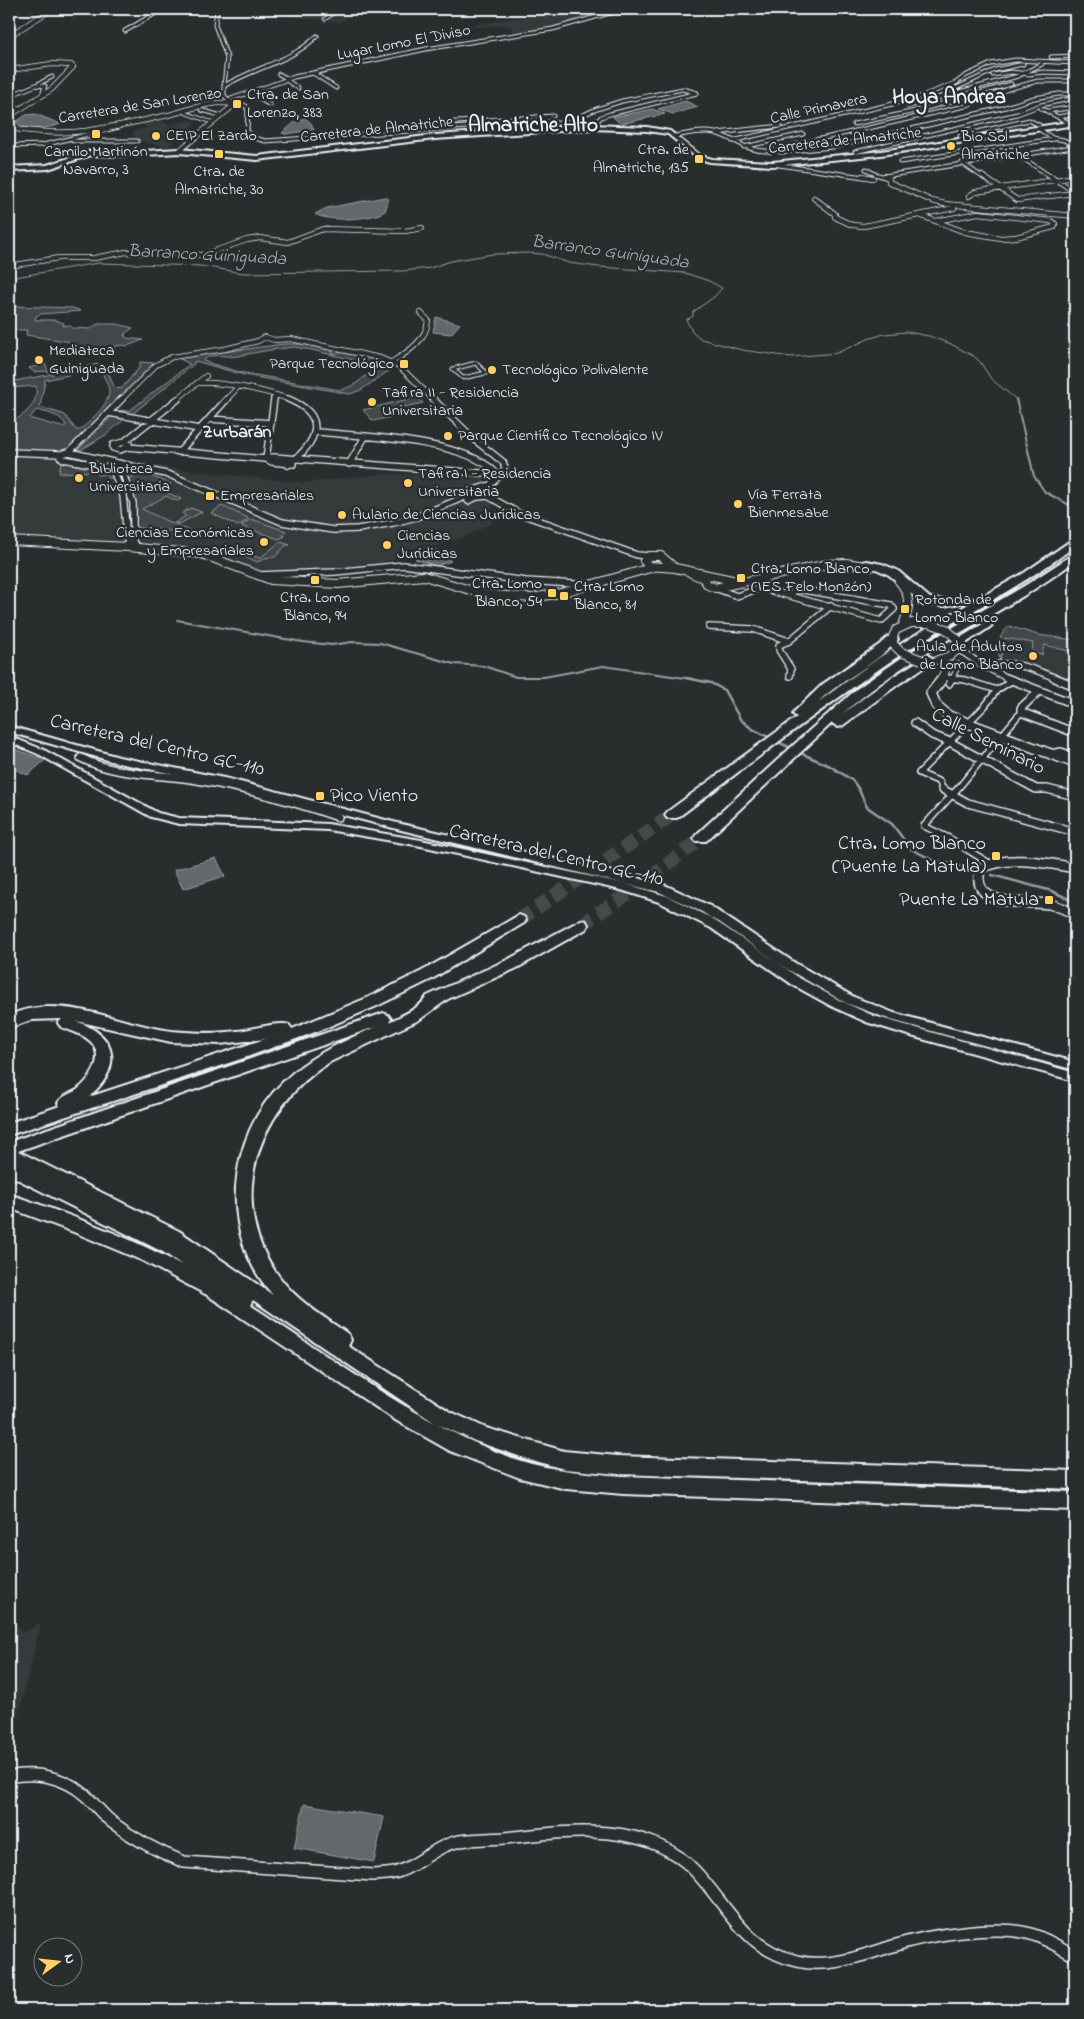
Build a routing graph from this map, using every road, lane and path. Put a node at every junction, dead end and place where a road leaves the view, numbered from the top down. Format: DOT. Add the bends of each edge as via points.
graph roads {
  1 [pos="52,9"];
  2 [pos="163,9"];
  3 [pos="217,9"];
  4 [pos="339,9"];
  5 [pos="624,9"];
  6 [pos="325,19"];
  7 [pos="125,32"];
  8 [pos="9,36"];
  9 [pos="317,36"];
  10 [pos="1075,56"];
  11 [pos="1052,59"];
  12 [pos="1075,63"];
  13 [pos="1042,64"];
  14 [pos="9,70"];
  15 [pos="313,73"];
  16 [pos="1022,73"];
  17 [pos="1075,73"];
  18 [pos="279,74"];
  19 [pos="985,76"];
  20 [pos="52,77"];
  21 [pos="287,79"];
  22 [pos="1038,80"];
  23 [pos="1075,81"];
  24 [pos="36,85"];
  25 [pos="224,86"];
  26 [pos="298,88"];
  27 [pos="336,88"];
  28 [pos="942,88"];
  29 [pos="950,90"];
  30 [pos="249,93"];
  31 [pos="957,93"];
  32 [pos="9,96"];
  33 [pos="42,96"];
  34 [pos="967,97"];
  35 [pos="1074,97"];
  36 [pos="230,103"];
  37 [pos="270,105"];
  38 [pos="1075,107"];
  39 [pos="201,110"];
  40 [pos="1048,112"];
  41 [pos="186,113"];
  42 [pos="1075,114"];
  43 [pos="9,116"];
  44 [pos="219,116"];
  45 [pos="839,117"];
  46 [pos="1058,117"];
  47 [pos="211,122"];
  48 [pos="538,122"];
  49 [pos="568,122"];
  50 [pos="139,123"];
  51 [pos="1073,124"];
  52 [pos="787,125"];
  53 [pos="119,126"];
  54 [pos="592,126"];
  55 [pos="1039,127"];
  56 [pos="9,128"];
  57 [pos="791,128"];
  58 [pos="418,129"];
  59 [pos="865,129"];
  60 [pos="716,133"];
  61 [pos="803,134"];
  62 [pos="675,136"];
  63 [pos="960,136"];
  64 [pos="1052,138"];
  65 [pos="66,139"];
  66 [pos="816,140"];
  67 [pos="137,141"];
  68 [pos="732,141"];
  69 [pos="9,146"];
  70 [pos="744,147"];
  71 [pos="1005,147"];
  72 [pos="179,151"];
  73 [pos="768,151"];
  74 [pos="869,151"];
  75 [pos="855,152"];
  76 [pos="1072,152"];
  77 [pos="950,155"];
  78 [pos="1019,156"];
  79 [pos="1023,159"];
  80 [pos="900,162"];
  81 [pos="772,164"];
  82 [pos="965,165"];
  83 [pos="9,169"];
  84 [pos="866,169"];
  85 [pos="882,176"];
  86 [pos="1075,177"];
  87 [pos="873,178"];
  88 [pos="889,178"];
  89 [pos="1057,180"];
  90 [pos="1000,188"];
  91 [pos="1075,192"];
  92 [pos="969,196"];
  93 [pos="814,198"];
  94 [pos="958,206"];
  95 [pos="919,214"];
  96 [pos="1075,216"];
  97 [pos="936,221"];
  98 [pos="422,228"];
  99 [pos="9,266"];
  100 [pos="421,313"];
  101 [pos="392,362"];
  102 [pos="476,363"];
  103 [pos="206,376"];
  104 [pos="197,383"];
  105 [pos="238,388"];
  106 [pos="275,395"];
  107 [pos="110,413"];
  108 [pos="209,419"];
  109 [pos="152,421"];
  110 [pos="271,423"];
  111 [pos="199,429"];
  112 [pos="317,432"];
  113 [pos="365,437"];
  114 [pos="124,442"];
  115 [pos="128,447"];
  116 [pos="113,448"];
  117 [pos="120,450"];
  118 [pos="9,452"];
  119 [pos="69,452"];
  120 [pos="179,452"];
  121 [pos="60,454"];
  122 [pos="266,459"];
  123 [pos="296,460"];
  124 [pos="111,462"];
  125 [pos="324,462"];
  126 [pos="120,464"];
  127 [pos="349,464"];
  128 [pos="288,465"];
  129 [pos="147,470"];
  130 [pos="125,480"];
  131 [pos="486,488"];
  132 [pos="475,496"];
  133 [pos="488,496"];
  134 [pos="1075,534"];
  135 [pos="128,537"];
  136 [pos="9,541"];
  137 [pos="1075,541"];
  138 [pos="120,547"];
  139 [pos="128,547"];
  140 [pos="139,549"];
  141 [pos="1057,552"];
  142 [pos="1074,557"];
  143 [pos="644,563"];
  144 [pos="862,564"];
  145 [pos="675,568"];
  146 [pos="692,573"];
  147 [pos="255,575"];
  148 [pos="1044,578"];
  149 [pos="740,581"];
  150 [pos="590,585"];
  151 [pos="725,586"];
  152 [pos="715,588"];
  153 [pos="730,594"];
  154 [pos="789,597"];
  155 [pos="967,599"];
  156 [pos="831,606"];
  157 [pos="909,613"];
  158 [pos="924,623"];
  159 [pos="904,625"];
  160 [pos="709,627"];
  161 [pos="789,640"];
  162 [pos="893,642"];
  163 [pos="958,644"];
  164 [pos="947,658"];
  165 [pos="925,660"];
  166 [pos="972,660"];
  167 [pos="959,664"];
  168 [pos="987,667"];
  169 [pos="790,676"];
  170 [pos="943,676"];
  171 [pos="954,678"];
  172 [pos="1013,680"];
  173 [pos="950,684"];
  174 [pos="1070,684"];
  175 [pos="997,690"];
  176 [pos="1039,691"];
  177 [pos="1075,704"];
  178 [pos="854,705"];
  179 [pos="1021,712"];
  180 [pos="915,723"];
  181 [pos="967,723"];
  182 [pos="9,729"];
  183 [pos="792,729"];
  184 [pos="1075,732"];
  185 [pos="1000,735"];
  186 [pos="9,739"];
  187 [pos="950,742"];
  188 [pos="1049,754"];
  189 [pos="1075,757"];
  190 [pos="81,758"];
  191 [pos="982,760"];
  192 [pos="1075,764"];
  193 [pos="942,790"];
  194 [pos="952,796"];
  195 [pos="1075,796"];
  196 [pos="672,815"];
  197 [pos="338,817"];
  198 [pos="1075,832"];
  199 [pos="701,838"];
  200 [pos="988,863"];
  201 [pos="1075,868"];
  202 [pos="1075,914"];
  203 [pos="519,920"];
  204 [pos="581,925"];
  205 [pos="442,996"];
  206 [pos="9,1022"];
  207 [pos="313,1027"];
  208 [pos="9,1030"];
  209 [pos="1075,1066"];
  210 [pos="1075,1077"];
  211 [pos="13,1125"];
  212 [pos="12,1149"];
  213 [pos="19,1169"];
  214 [pos="9,1201"];
  215 [pos="404,1415"];
  216 [pos="482,1435"];
  217 [pos="1075,1480"];
  218 [pos="1075,1500"];
  219 [pos="9,1777"];
  220 [pos="1075,1956"];
  1 -- 8 [label="street"];
  2 -- 7 [label="street"];
  3 -- 25 [label="street" via="216,25 227,57"];
  4 -- 6 [label="street"];
  5 -- 15 [label="street, Lugar Lomo El Diviso" via="553,29 432,48"];
  9 -- 25 [label="street" via="301,52"];
  10 -- 11 [label="street"];
  11 -- 12 [label="street"];
  11 -- 13 [label="street"];
  11 -- 28 [label="street, Calle Primavera" via="991,64"];
  13 -- 16 [label="street"];
  13 -- 19 [label="street" via="1026,63 1002,68"];
  14 -- 33 [label="street, Carretera de San Lorenzo" via="52,64 71,65 73,68 64,80"];
  15 -- 21 [label="street, Lugar Lomo El Diviso"];
  15 -- 27 [label="street"];
  16 -- 17 [label="street"];
  16 -- 19 [label="street"];
  16 -- 31 [label="street"];
  18 -- 21 [label="street"];
  19 -- 29 [label="street"];
  20 -- 24 [label="street"];
  21 -- 26 [label="street"];
  21 -- 30 [label="street, Lugar Lomo El Diviso"];
  22 -- 23 [label="street"];
  22 -- 34 [label="street" via="1000,86"];
  22 -- 59 [label="street" via="964,106"];
  24 -- 32 [label="street"];
  24 -- 33 [label="street" via="45,86"];
  25 -- 36 [label="street" via="224,97"];
  28 -- 29 [label="street"];
  28 -- 45 [label="street, Calle Primavera" via="908,101"];
  29 -- 31 [label="street"];
  30 -- 36 [label="street, Lugar Lomo El Diviso" via="231,99"];
  30 -- 37 [label="street"];
  31 -- 34 [label="street"];
  31 -- 45 [label="street" via="844,120"];
  33 -- 43 [label="street, Carretera de San Lorenzo"];
  34 -- 59 [label="street" via="853,124"];
  35 -- 40 [label="street" via="1041,108"];
  35 -- 73 [label="street" via="1034,98 833,148"];
  35 -- 74 [label="street"];
  36 -- 53 [label="street, Carretera de San Lorenzo"];
  36 -- 58 [label="street" via="246,106 250,134 266,141"];
  36 -- 72 [label="street, Carretera de San Lorenzo" via="233,108"];
  38 -- 40 [label="street"];
  39 -- 44 [label="street"];
  40 -- 46 [label="street"];
  41 -- 47 [label="street"];
  42 -- 46 [label="street"];
  45 -- 57 [label="street, Calle Primavera"];
  46 -- 51 [label="street"];
  48 -- 49 [label="street"];
  48 -- 58 [label="street"];
  48 -- 58 [label="street" via="553,116 410,125"];
  49 -- 54 [label="street"];
  49 -- 54 [label="street" via="608,105 687,89 697,94 610,114"];
  50 -- 53 [label="street"];
  51 -- 55 [label="main road, Carretera de Almatriche"];
  52 -- 60 [label="street"];
  53 -- 56 [label="street, Carretera de San Lorenzo" via="55,133"];
  53 -- 65 [label="street"];
  54 -- 62 [label="main road, Carretera de Almatriche" via="647,129"];
  54 -- 72 [label="main road, Carretera de Almatriche" via="435,137 257,158"];
  55 -- 63 [label="street" via="1029,120"];
  55 -- 64 [label="street"];
  55 -- 74 [label="main road, Carretera de Almatriche" via="881,153"];
  57 -- 61 [label="street"];
  57 -- 68 [label="street, Calle Primavera"];
  59 -- 66 [label="street"];
  60 -- 62 [label="street"];
  60 -- 68 [label="street"];
  61 -- 66 [label="street"];
  61 -- 70 [label="street"];
  62 -- 81 [label="main road, Carretera de Almatriche" via="699,157 712,161"];
  64 -- 71 [label="street" via="1054,140"];
  64 -- 78 [label="street" via="1064,140 1073,147"];
  65 -- 67 [label="street"];
  65 -- 69 [label="street" via="35,146"];
  66 -- 73 [label="street"];
  68 -- 70 [label="street"];
  70 -- 73 [label="street" via="755,152"];
  71 -- 77 [label="street"];
  71 -- 78 [label="street"];
  72 -- 83 [label="main road, Carretera de Almatriche" via="91,154 48,167"];
  74 -- 75 [label="street"];
  74 -- 81 [label="main road, Carretera de Almatriche"];
  76 -- 79 [label="street"];
  77 -- 80 [label="street"];
  77 -- 82 [label="street"];
  78 -- 79 [label="street"];
  78 -- 82 [label="street"];
  79 -- 82 [label="street"];
  79 -- 89 [label="street"];
  81 -- 87 [label="street"];
  82 -- 85 [label="street"];
  82 -- 88 [label="street"];
  82 -- 90 [label="street"];
  84 -- 85 [label="street"];
  85 -- 88 [label="street"];
  86 -- 89 [label="street"];
  88 -- 94 [label="street" via="889,182 932,201"];
  89 -- 90 [label="street"];
  89 -- 91 [label="street"];
  90 -- 91 [label="street" via="1022,201"];
  90 -- 92 [label="street"];
  93 -- 95 [label="street" via="835,214 834,217 857,227"];
  94 -- 95 [label="street"];
  94 -- 96 [label="street"];
  95 -- 97 [label="street"];
  97 -- 97 [label="street" via="980,236 1012,238 1048,229 1055,224 978,213"];
  98 -- 99 [label="street" via="405,231 323,228 288,242 260,238 203,255 126,252"];
  100 -- 101 [label="street" via="428,320 427,330"];
  101 -- 107 [label="street" via="291,339 267,344 258,341 165,360 156,365"];
  101 -- 131 [label="street" via="475,440 481,451 499,463 499,476"];
  102 -- 102 [label="street" via="461,367 453,369 463,378 486,373"];
  103 -- 104 [label="street"];
  104 -- 105 [label="street" via="211,382"];
  104 -- 109 [label="street"];
  105 -- 106 [label="street"];
  105 -- 108 [label="street"];
  106 -- 110 [label="street"];
  106 -- 112 [label="street" via="302,406 315,422"];
  107 -- 109 [label="street"];
  107 -- 119 [label="street"];
  108 -- 110 [label="street"];
  108 -- 111 [label="street"];
  109 -- 111 [label="street"];
  109 -- 114 [label="street"];
  110 -- 122 [label="street"];
  111 -- 120 [label="street"];
  112 -- 113 [label="street"];
  112 -- 123 [label="street" via="308,449"];
  113 -- 127 [label="street"];
  113 -- 127 [label="street" via="458,451 494,469 491,473"];
  114 -- 115 [label="street" via="129,444"];
  114 -- 116 [label="street" via="113,445"];
  115 -- 117 [label="street"];
  115 -- 120 [label="street"];
  116 -- 117 [label="street"];
  116 -- 124 [label="street" via="109,453"];
  117 -- 124 [label="street"];
  118 -- 121 [label="street"];
  119 -- 121 [label="street"];
  119 -- 124 [label="street"];
  120 -- 122 [label="street"];
  121 -- 124 [label="street" via="64,459"];
  122 -- 123 [label="street"];
  122 -- 128 [label="street"];
  123 -- 125 [label="street"];
  123 -- 128 [label="street"];
  124 -- 126 [label="street"];
  124 -- 135 [label="street" via="124,494"];
  125 -- 127 [label="street"];
  125 -- 128 [label="street"];
  126 -- 129 [label="street"];
  126 -- 130 [label="street"];
  129 -- 130 [label="street" via="132,474"];
  129 -- 132 [label="street" via="170,475 277,525 332,533 396,527"];
  130 -- 140 [label="street" via="133,503 133,542"];
  131 -- 132 [label="street" via="472,491"];
  131 -- 133 [label="street" via="491,492"];
  132 -- 133 [label="street"];
  133 -- 143 [label="street" via="518,513 637,555"];
  134 -- 141 [label="highway"];
  135 -- 138 [label="street"];
  135 -- 139 [label="street"];
  136 -- 138 [label="street"];
  137 -- 141 [label="highway"];
  138 -- 139 [label="street"];
  139 -- 140 [label="street"];
  140 -- 147 [label="street" via="210,556"];
  141 -- 155 [label="highway"];
  141 -- 183 [label="highway" via="1028,575 908,644"];
  142 -- 148 [label="highway"];
  143 -- 145 [label="street" via="654,568"];
  143 -- 145 [label="street" via="661,556"];
  143 -- 150 [label="street"];
  144 -- 149 [label="street" via="828,564"];
  144 -- 155 [label="highway" via="890,570 921,598 929,601"];
  144 -- 157 [label="street" via="900,582 909,594"];
  145 -- 146 [label="street"];
  146 -- 149 [label="street"];
  146 -- 152 [label="street"];
  147 -- 150 [label="street" via="418,566 526,581"];
  147 -- 150 [label="street" via="270,580 338,584 424,576 483,594 531,598"];
  148 -- 163 [label="highway" via="1038,590 1025,601"];
  148 -- 178 [label="highway" via="887,673"];
  149 -- 151 [label="street"];
  151 -- 152 [label="street"];
  151 -- 153 [label="street"];
  152 -- 153 [label="street"];
  153 -- 154 [label="street" via="737,596 760,588"];
  154 -- 156 [label="street"];
  154 -- 156 [label="street" via="794,590 804,590 891,605 894,609 881,621"];
  155 -- 158 [label="highway"];
  156 -- 161 [label="street"];
  157 -- 158 [label="street"];
  157 -- 159 [label="street"];
  158 -- 159 [label="street"];
  158 -- 163 [label="street, bridge" via="946,629"];
  159 -- 162 [label="street" via="896,630"];
  160 -- 161 [label="street" via="753,629"];
  161 -- 169 [label="street" via="779,645 779,650 791,669"];
  162 -- 165 [label="street, bridge" via="901,652"];
  162 -- 183 [label="highway" via="827,687 798,715"];
  163 -- 164 [label="street"];
  163 -- 166 [label="street"];
  164 -- 165 [label="street"];
  164 -- 166 [label="street"];
  164 -- 170 [label="street"];
  165 -- 170 [label="street"];
  165 -- 178 [label="highway"];
  166 -- 168 [label="street"];
  167 -- 171 [label="street"];
  168 -- 172 [label="street"];
  168 -- 174 [label="street" via="992,664 1023,666"];
  170 -- 171 [label="street"];
  170 -- 181 [label="street" via="931,693 934,701 949,716"];
  171 -- 173 [label="street"];
  171 -- 175 [label="street"];
  172 -- 175 [label="street"];
  172 -- 176 [label="street"];
  175 -- 181 [label="street"];
  176 -- 177 [label="street"];
  176 -- 179 [label="street" via="1021,708"];
  178 -- 199 [label="highway" via="825,732 800,744"];
  179 -- 184 [label="street"];
  179 -- 185 [label="street"];
  180 -- 187 [label="street, Calle Seminario"];
  181 -- 185 [label="street"];
  181 -- 187 [label="street"];
  182 -- 209 [label="main road, Carretera del Centro GC-110" via="118,760 229,782 663,890 706,909 791,966 850,1000 891,1016"];
  183 -- 196 [label="highway"];
  185 -- 188 [label="street"];
  185 -- 191 [label="street"];
  186 -- 210 [label="main road, Carretera del Centro GC-110" via="41,752 155,815 206,822 328,827 421,843 622,887 662,899 715,925 797,982 870,1019"];
  187 -- 191 [label="street, Calle Seminario"];
  187 -- 193 [label="street" via="919,773 940,782"];
  188 -- 189 [label="street" via="1061,752"];
  188 -- 192 [label="street"];
  190 -- 197 [label="street" via="90,764 123,771 237,789"];
  191 -- 194 [label="street"];
  191 -- 195 [label="street, Calle Seminario" via="1036,789"];
  193 -- 194 [label="street"];
  194 -- 198 [label="street"];
  194 -- 200 [label="street" via="924,826 947,836"];
  200 -- 201 [label="street" via="1018,862"];
  200 -- 202 [label="street" via="977,875 980,886 990,896 1007,902 1064,908"];
  203 -- 207 [label="highway" via="427,975"];
  204 -- 205 [label="highway" via="512,964"];
  205 -- 212 [label="highway"];
  205 -- 216 [label="highway" via="414,1016 350,1044 312,1066 291,1083 257,1131 243,1178 243,1204 256,1255 275,1285 321,1324"];
  206 -- 207 [label="highway" via="30,1014 54,1013 156,1034 205,1039"];
  207 -- 211 [label="highway" via="239,1054"];
  208 -- 211 [label="highway" via="40,1021 61,1021 82,1027 94,1034 103,1046 106,1060 101,1076 89,1090"];
  212 -- 213 [label="highway"];
  213 -- 215 [label="highway" via="169,1246 329,1357"];
  213 -- 216 [label="highway" via="174,1236 400,1390 442,1417"];
  214 -- 215 [label="highway" via="149,1256 213,1290"];
  215 -- 218 [label="highway" via="457,1445 520,1468 566,1480 623,1485"];
  216 -- 217 [label="highway" via="564,1460 618,1465"];
  219 -- 220 [label="street" via="39,1774 59,1779 80,1791 116,1826 184,1862 393,1874 452,1842 576,1831 630,1837 658,1844 680,1858 706,1884 742,1931 760,1946 799,1962 867,1955 915,1939 1002,1929 1022,1930 1048,1939"];
}
